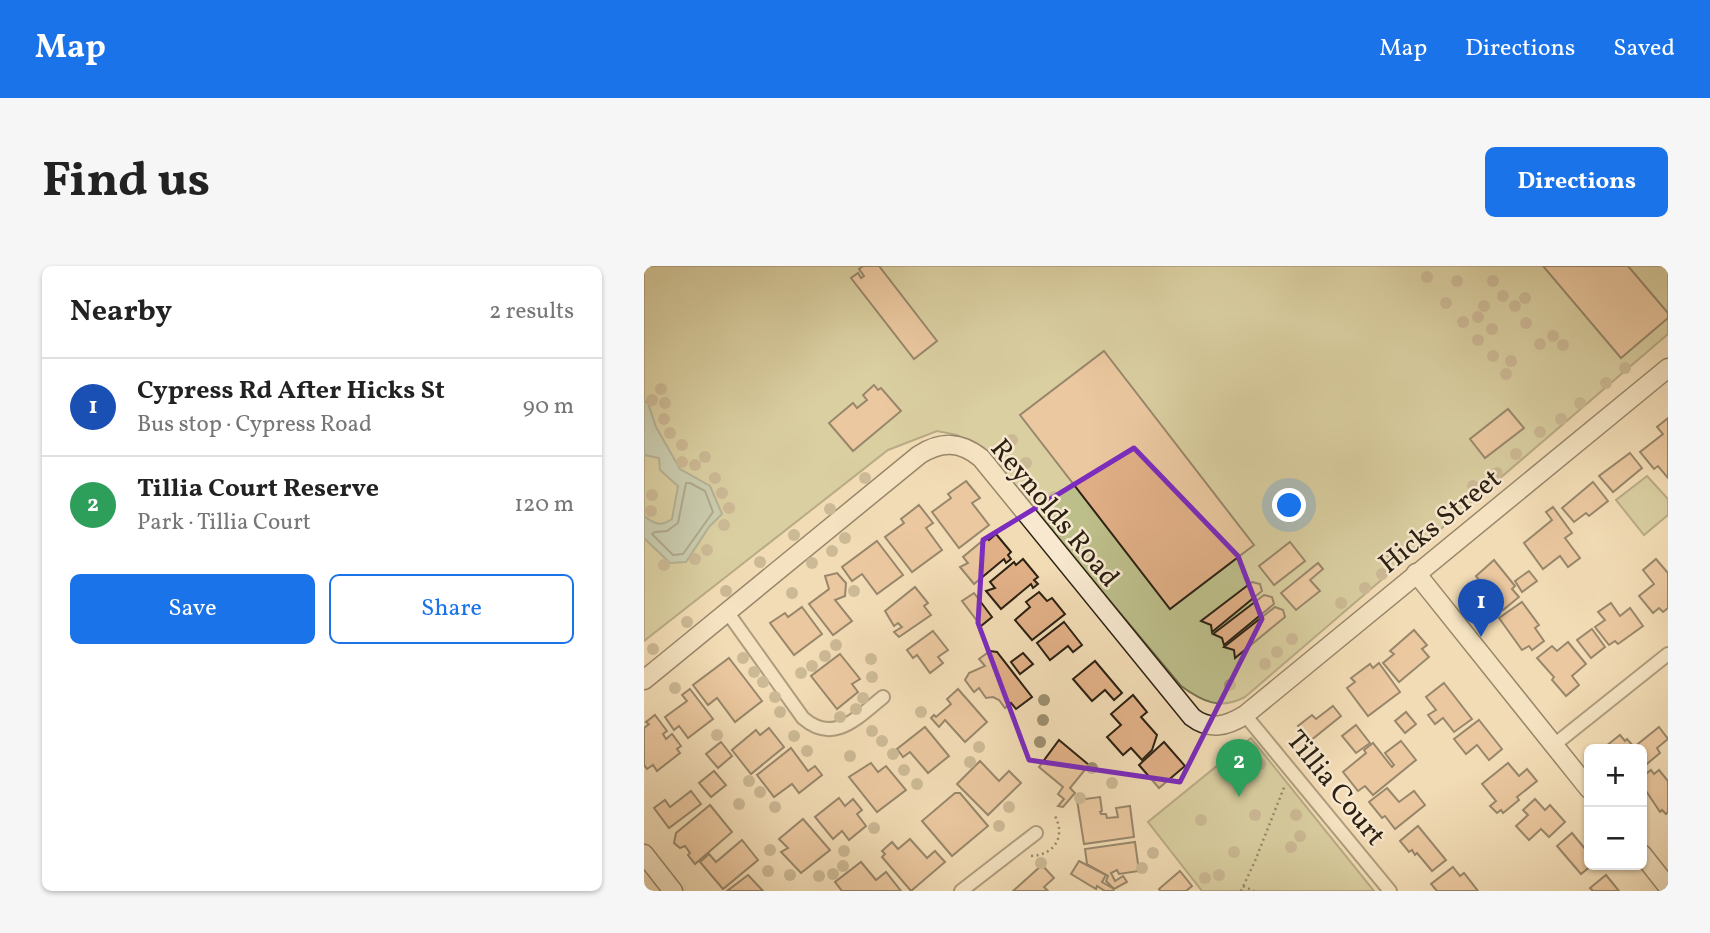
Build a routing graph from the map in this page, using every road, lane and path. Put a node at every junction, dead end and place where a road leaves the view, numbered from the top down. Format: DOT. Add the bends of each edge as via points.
graph roads {
  1 [pos="1668,368"];
  2 [pos="1416,573"];
  3 [pos="728,613"];
  4 [pos="1668,654"];
  5 [pos="644,680"];
  6 [pos="883,697"];
  7 [pos="1245,715"];
  8 [pos="1554,745"];
  9 [pos="1297,776"];
  10 [pos="1584,783"];
  11 [pos="1036,832"];
  12 [pos="644,855"];
  13 [pos="1647,860"];
  14 [pos="1243,886"];
  15 [pos="1668,887"];
  16 [pos="673,891"];
  17 [pos="961,891"];
  18 [pos="1241,891"];
  19 [pos="1254,891"];
  20 [pos="1390,891"];
  1 -- 2 [label="street, Hicks Street"];
  2 -- 7 [label="street, Hicks Street"];
  2 -- 8 [label="street"];
  3 -- 5 [label="street, Reynolds Road"];
  3 -- 6 [label="street" via="814,727 838,728 851,723"];
  3 -- 7 [label="street, Reynolds Road" via="919,455 938,444 953,444 981,458 1192,717 1217,727"];
  4 -- 8 [label="street"];
  7 -- 9 [label="street, Tillia Court"];
  8 -- 10 [label="street"];
  9 -- 14 [label="path" via="1282,788"];
  9 -- 20 [label="street, Tillia Court"];
  11 -- 17 [label="street"];
  12 -- 16 [label="street"];
  13 -- 15 [label="street"];
  14 -- 18 [label="path"];
  14 -- 19 [label="path"];
}
